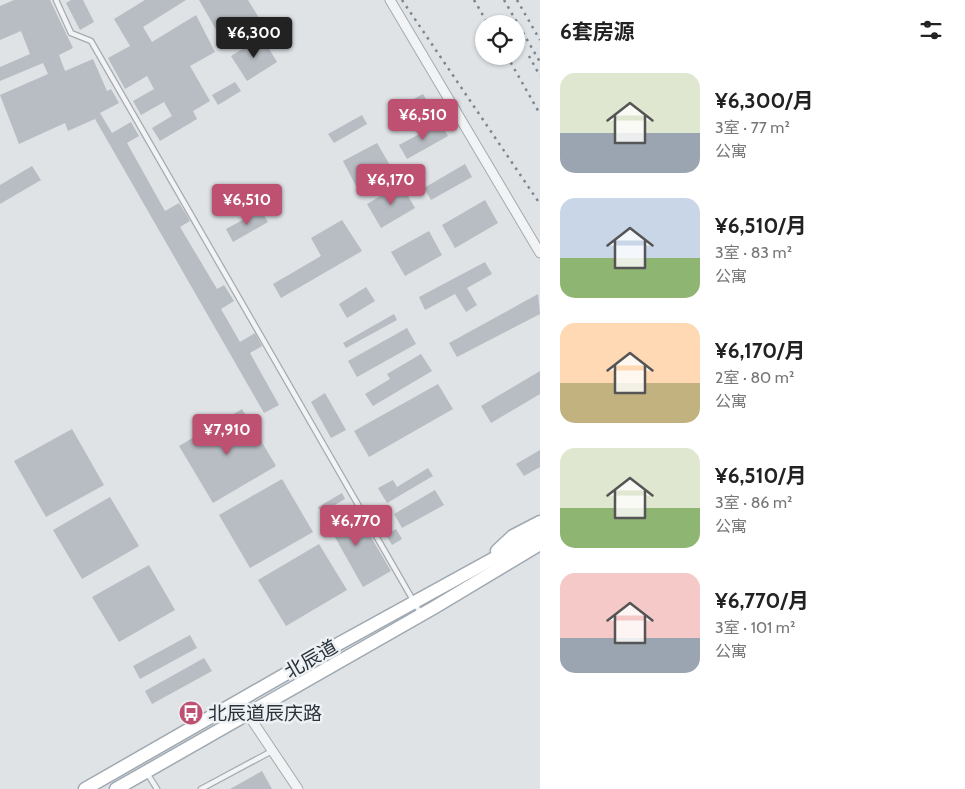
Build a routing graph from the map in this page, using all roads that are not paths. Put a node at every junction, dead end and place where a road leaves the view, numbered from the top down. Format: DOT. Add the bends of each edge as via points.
graph roads {
  1 [pos="56,0"];
  2 [pos="390,0"];
  3 [pos="540,253"];
  4 [pos="540,522"];
  5 [pos="540,533"];
  6 [pos="540,544"];
  7 [pos="540,554"];
  8 [pos="487,568"];
  9 [pos="414,601"];
  10 [pos="422,615"];
  11 [pos="237,702"];
  12 [pos="247,715"];
  13 [pos="271,752"];
  14 [pos="146,772"];
  15 [pos="85,789"];
  16 [pos="116,789"];
  17 [pos="157,789"];
  18 [pos="201,789"];
  19 [pos="293,789"];
  20 [pos="298,789"];
  1 -- 9 [label="lane" via="71,33 91,41"];
  2 -- 3 [label="street"];
  4 -- 8 [label="main road" via="513,536"];
  5 -- 8 [label="main road, 北辰道"];
  6 -- 8 [label="main road, 北辰道"];
  7 -- 8 [label="main road"];
  8 -- 9 [label="main road, 北辰道"];
  8 -- 10 [label="main road, 北辰道"];
  9 -- 10 [label="lane"];
  9 -- 11 [label="main road, 北辰道"];
  10 -- 12 [label="main road, 北辰道"];
  11 -- 12 [label="street"];
  11 -- 15 [label="main road, 北辰道"];
  12 -- 13 [label="street"];
  12 -- 14 [label="main road, 北辰道"];
  13 -- 18 [label="lane"];
  13 -- 19 [label="street"];
  13 -- 20 [label="street"];
  14 -- 16 [label="main road, 北辰道"];
  14 -- 17 [label="lane"];
}
